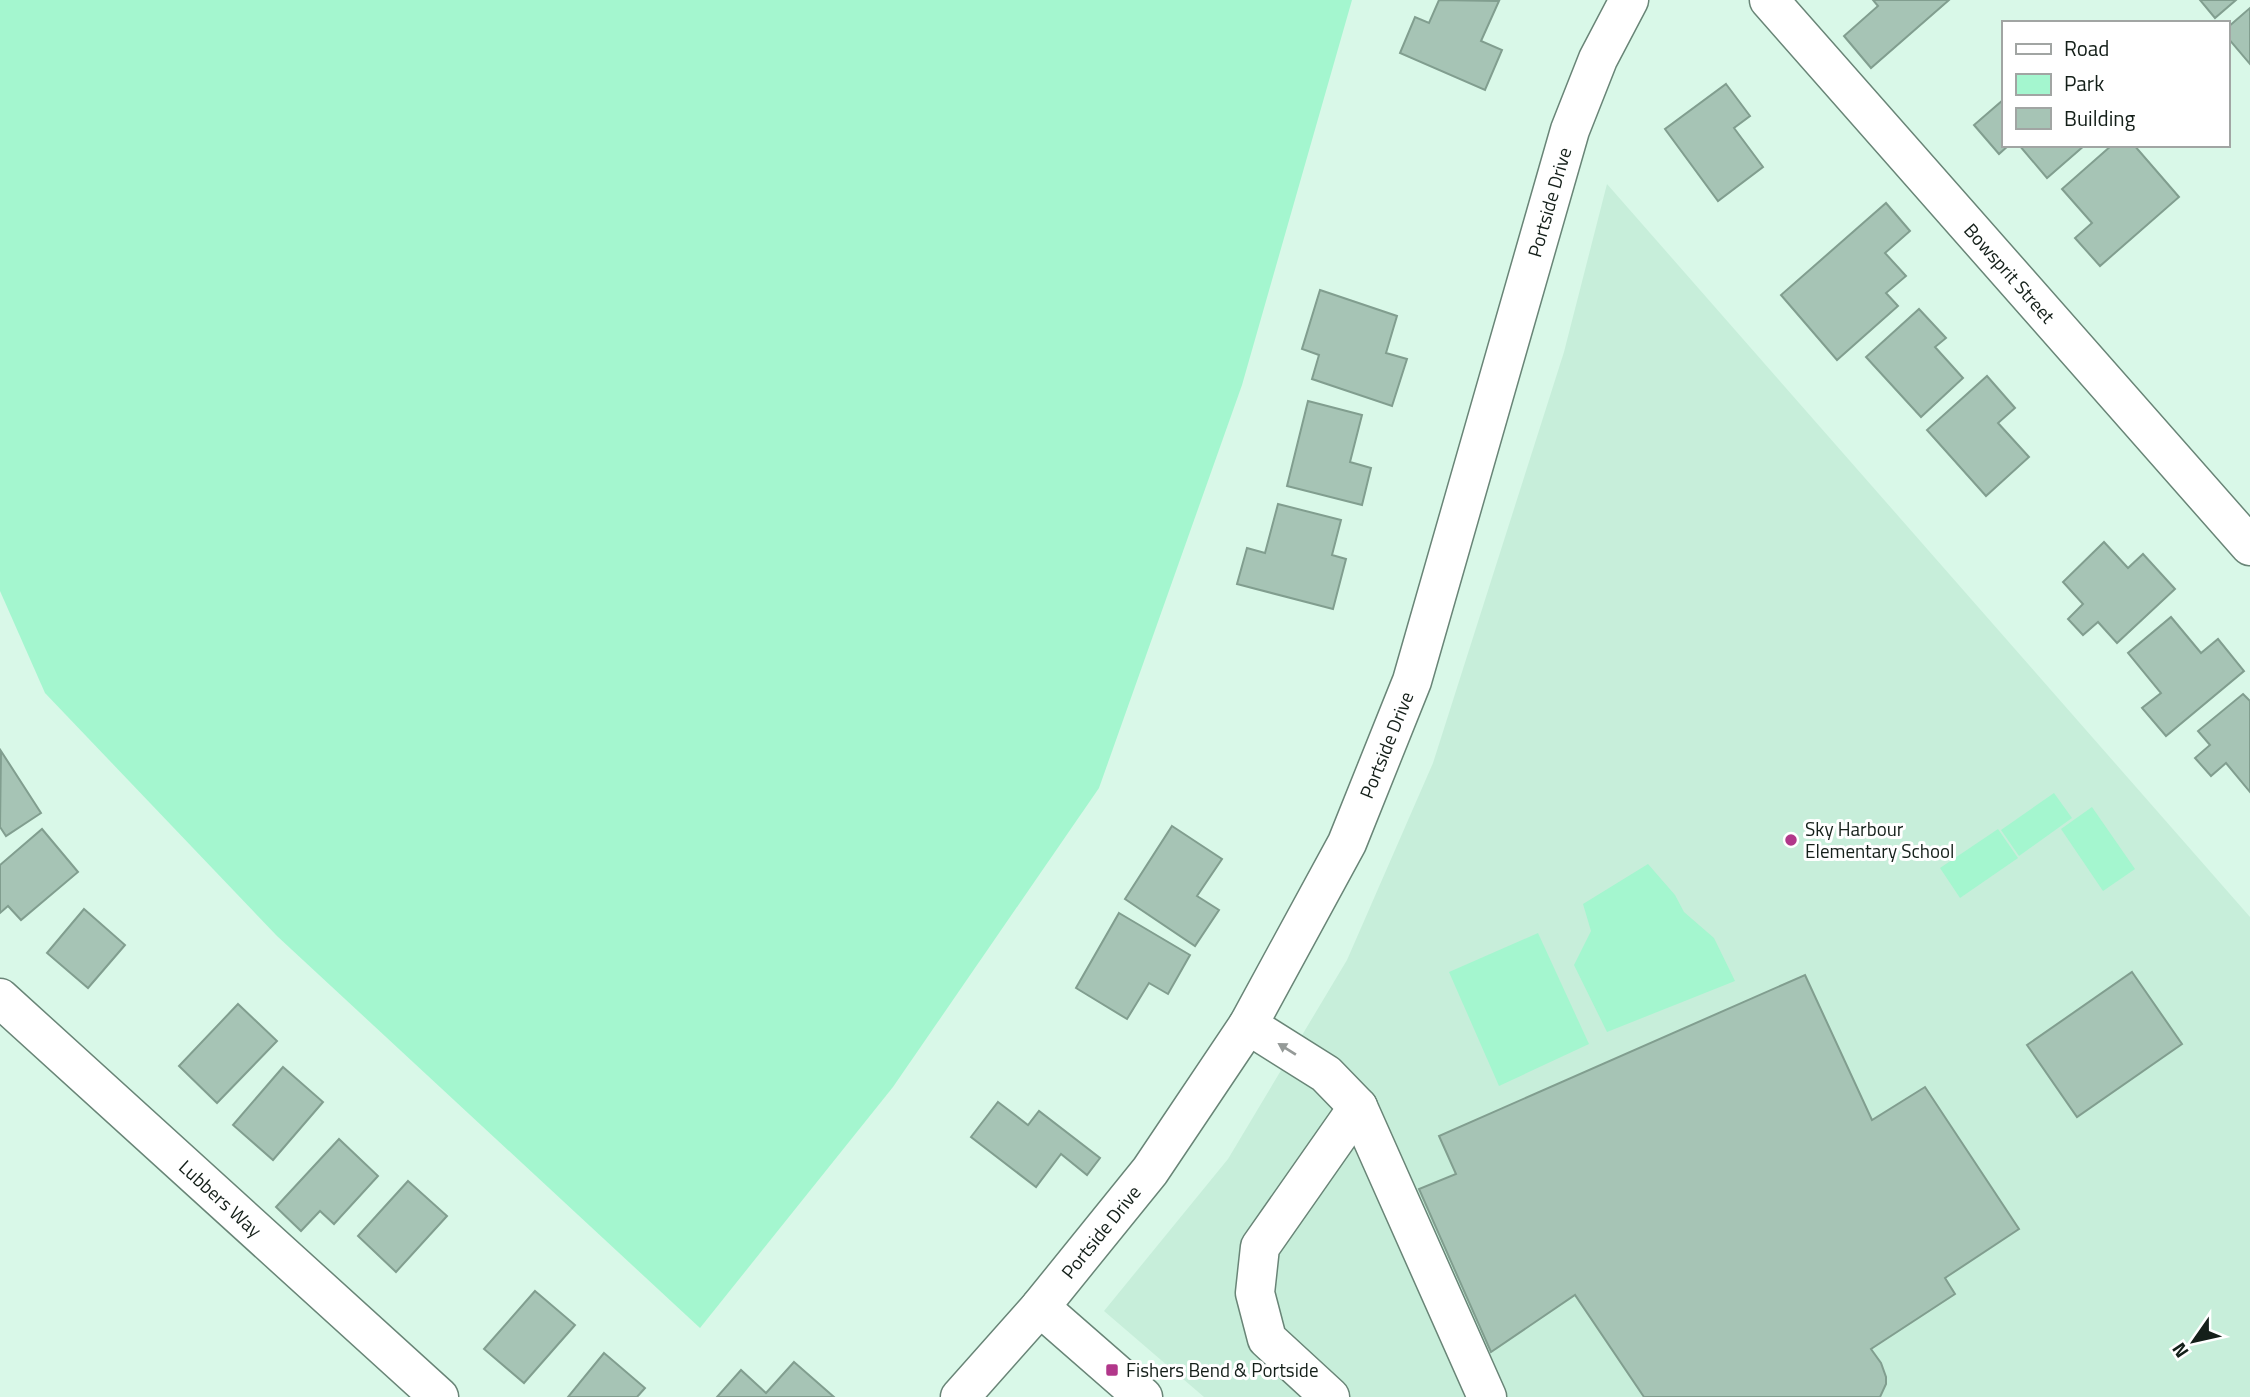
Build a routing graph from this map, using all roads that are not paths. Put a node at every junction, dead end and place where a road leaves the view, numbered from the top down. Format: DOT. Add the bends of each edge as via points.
graph roads {
  1 [pos="1629,0"];
  2 [pos="1769,0"];
  3 [pos="2250,545"];
  4 [pos="0,998"];
  5 [pos="1248,1025"];
  6 [pos="1358,1107"];
  7 [pos="1040,1307"];
  8 [pos="439,1397"];
  9 [pos="960,1397"];
  10 [pos="1143,1397"];
  11 [pos="1330,1397"];
  12 [pos="1487,1397"];
  1 -- 5 [label="street, Portside Drive" via="1598,59 1570,130 1412,681 1347,842"];
  2 -- 3 [label="street, Bowsprit Street"];
  4 -- 8 [label="street, Lubbers Way"];
  6 -- 5 [label="street, one-way" via="1326,1074"];
  5 -- 7 [label="street, Portside Drive" via="1150,1171"];
  6 -- 11 [label="street" via="1260,1247 1255,1293 1268,1339"];
  6 -- 12 [label="street"];
  7 -- 9 [label="street, Portside Drive"];
  7 -- 10 [label="street"];
}
